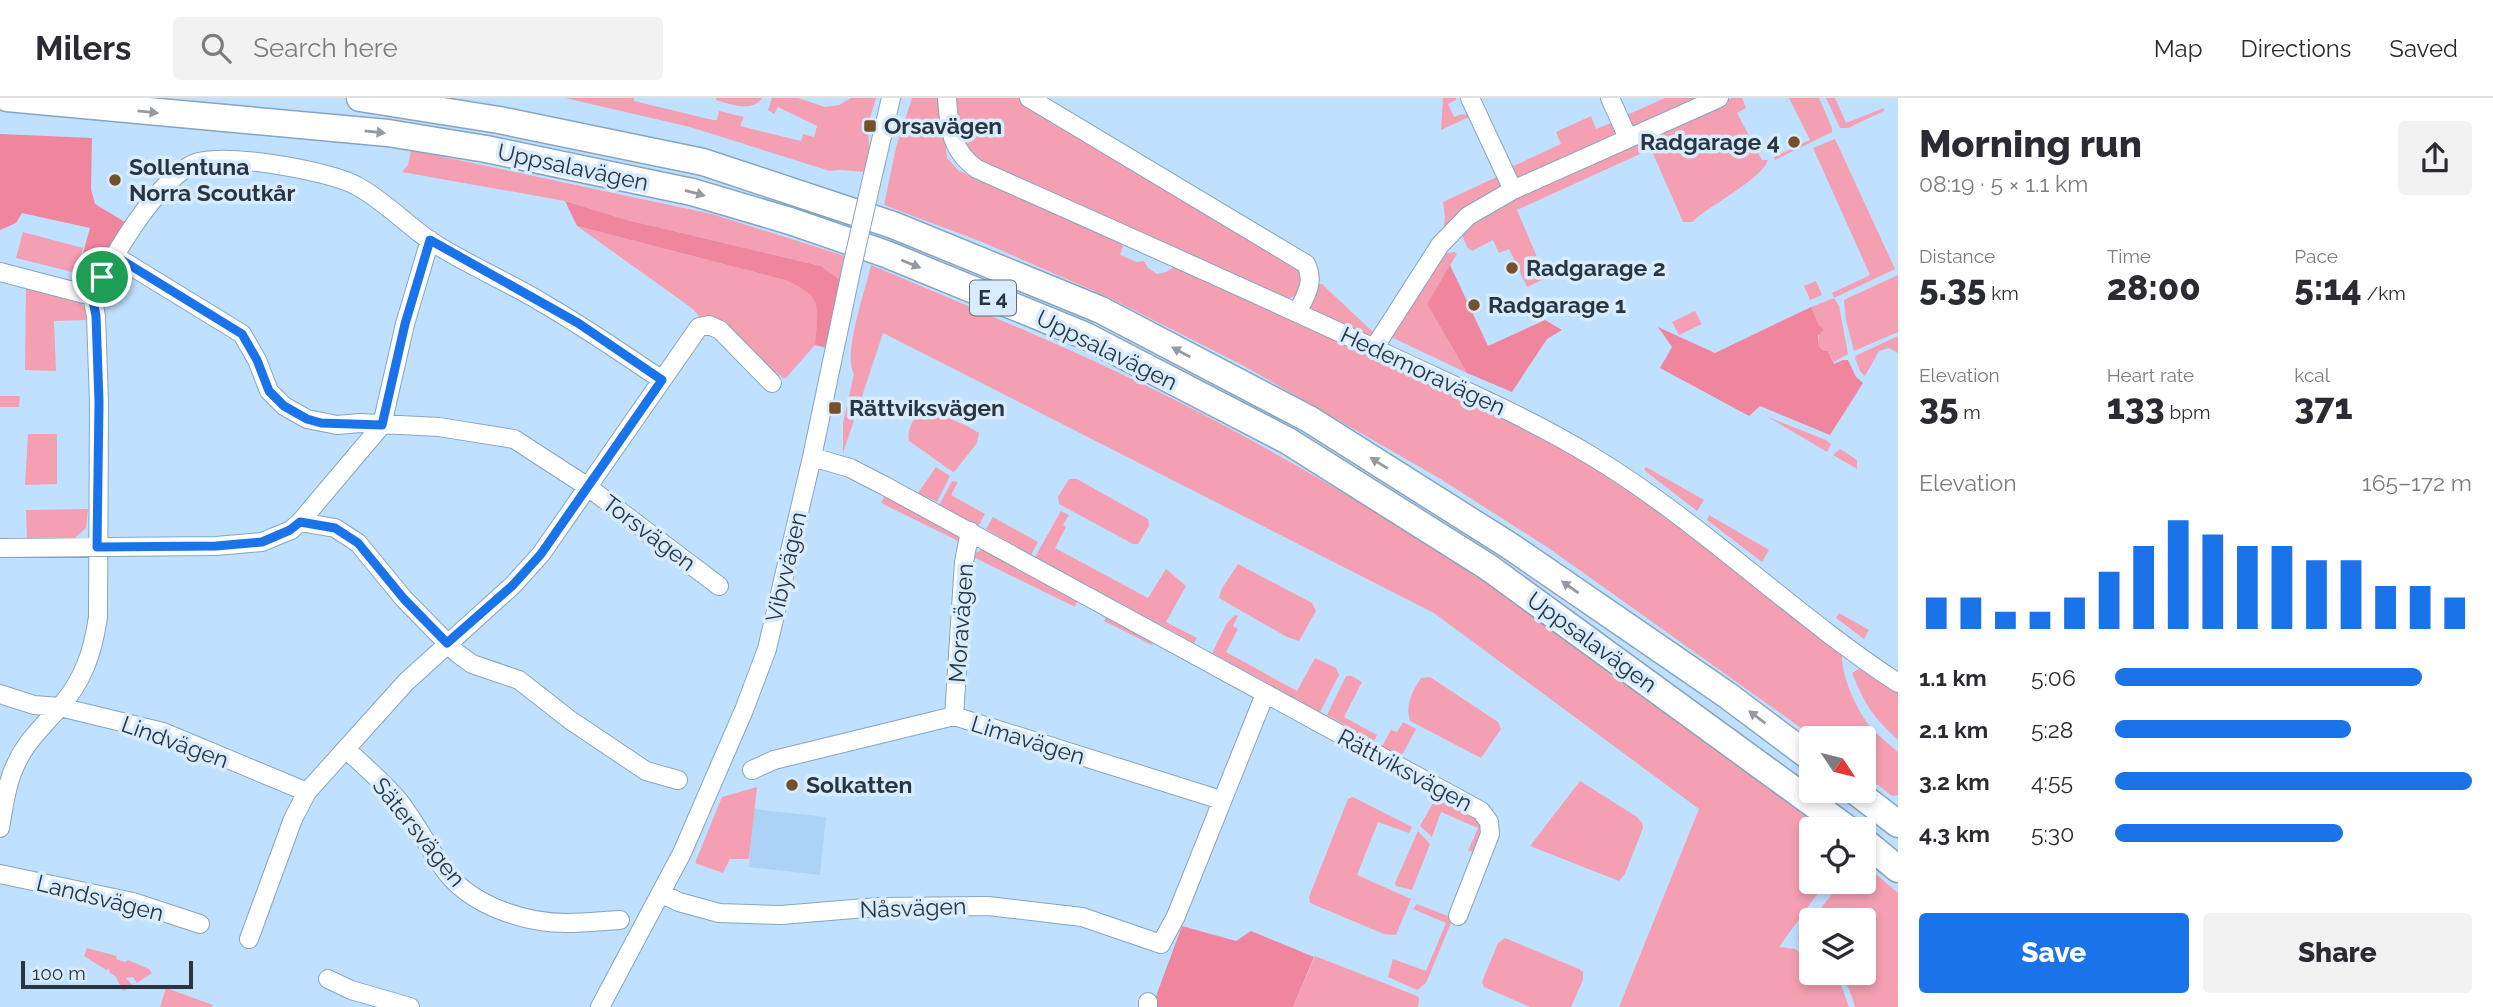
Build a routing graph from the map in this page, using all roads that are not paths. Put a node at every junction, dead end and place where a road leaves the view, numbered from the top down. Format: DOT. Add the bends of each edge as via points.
graph roads {
  1 [pos="7,98"];
  2 [pos="360,98"];
  3 [pos="891,98"];
  4 [pos="947,98"];
  5 [pos="1029,98"];
  6 [pos="1470,98"];
  7 [pos="1610,98"];
  8 [pos="1719,98"];
  9 [pos="1628,138"];
  10 [pos="1513,190"];
  11 [pos="430,240"];
  12 [pos="115,256"];
  13 [pos="0,272"];
  14 [pos="92,296"];
  15 [pos="1297,313"];
  16 [pos="1374,348"];
  17 [pos="662,380"];
  18 [pos="772,383"];
  19 [pos="382,425"];
  20 [pos="812,457"];
  21 [pos="588,487"];
  22 [pos="300,522"];
  23 [pos="970,531"];
  24 [pos="97,547"];
  25 [pos="0,548"];
  26 [pos="719,586"];
  27 [pos="447,643"];
  28 [pos="1898,683"];
  29 [pos="0,694"];
  30 [pos="1265,694"];
  31 [pos="60,707"];
  32 [pos="954,716"];
  33 [pos="346,749"];
  34 [pos="1799,749"];
  35 [pos="752,770"];
  36 [pos="678,780"];
  37 [pos="307,792"];
  38 [pos="1222,800"];
  39 [pos="1871,803"];
  40 [pos="1831,817"];
  41 [pos="1898,824"];
  42 [pos="0,828"];
  43 [pos="1876,851"];
  44 [pos="1898,869"];
  45 [pos="0,874"];
  46 [pos="662,894"];
  47 [pos="1458,916"];
  48 [pos="620,920"];
  49 [pos="200,924"];
  50 [pos="249,939"];
  51 [pos="328,979"];
  52 [pos="410,1007"];
  53 [pos="600,1007"];
  1 -- 40 [label="highway, Uppsalavägen / E 4, one-way" via="379,132 486,149 692,192 886,254 1086,336 1288,441 1488,567"];
  34 -- 2 [label="highway, Uppsalavägen / E 4, one-way" via="1510,546 1357,449 1101,310 893,225 703,162 499,120"];
  3 -- 20 [label="street, Vibyvägen, bridge"];
  4 -- 15 [label="street, Hedemoravägen" via="952,139 977,169"];
  5 -- 15 [label="street" via="1306,264 1311,284"];
  6 -- 10 [label="street"];
  7 -- 9 [label="street"];
  8 -- 9 [label="street"];
  9 -- 10 [label="street"];
  10 -- 16 [label="street" via="1468,216 1440,245"];
  11 -- 12 [label="street" via="357,186 330,174 214,159 192,163 170,182"];
  11 -- 17 [label="street" via="578,323"];
  11 -- 19 [label="street"];
  12 -- 14 [label="street"];
  12 -- 19 [label="street, Torsvägen" via="242,334 269,391 284,406 321,423"];
  13 -- 14 [label="street"];
  14 -- 24 [label="street" via="99,402"];
  15 -- 16 [label="street, Hedemoravägen"];
  16 -- 28 [label="street, Hedemoravägen" via="1511,411 1591,456 1647,492"];
  17 -- 18 [label="street" via="699,327 709,325 720,330"];
  17 -- 21 [label="street"];
  19 -- 21 [label="street, Torsvägen" via="439,427 514,439"];
  19 -- 22 [label="street"];
  20 -- 23 [label="street, Rättviksvägen" via="850,468"];
  20 -- 46 [label="street, Vibyvägen" via="767,649"];
  21 -- 26 [label="street, Torsvägen"];
  21 -- 27 [label="street" via="513,585"];
  22 -- 24 [label="street" via="262,542"];
  22 -- 27 [label="street" via="335,528 358,543"];
  23 -- 30 [label="street, Rättviksvägen"];
  23 -- 32 [label="street, Moravägen"];
  24 -- 25 [label="street"];
  24 -- 31 [label="street" via="95,642 83,673"];
  27 -- 33 [label="street"];
  27 -- 36 [label="street" via="472,664 519,680 646,771"];
  29 -- 31 [label="street, Lindvägen" via="34,705"];
  30 -- 38 [label="street"];
  30 -- 47 [label="street, Rättviksvägen" via="1486,815 1490,834"];
  31 -- 37 [label="street, Lindvägen" via="163,733"];
  31 -- 42 [label="street" via="17,760"];
  32 -- 35 [label="street, Limavägen" via="775,760"];
  32 -- 38 [label="street, Limavägen"];
  33 -- 37 [label="street"];
  33 -- 48 [label="street, Sätersvägen" via="398,799 447,873 468,893 498,910 545,921"];
  37 -- 50 [label="street" via="289,828"];
  38 -- 46 [label="street, Nåsvägen" via="1161,944 1082,917 988,906 878,907 769,915 719,913"];
  39 -- 41 [label="highway"];
  43 -- 44 [label="highway"];
  45 -- 49 [label="street, Landsvägen" via="132,902"];
  46 -- 53 [label="street, Vibyvägen"];
  51 -- 52 [label="street"];
}
